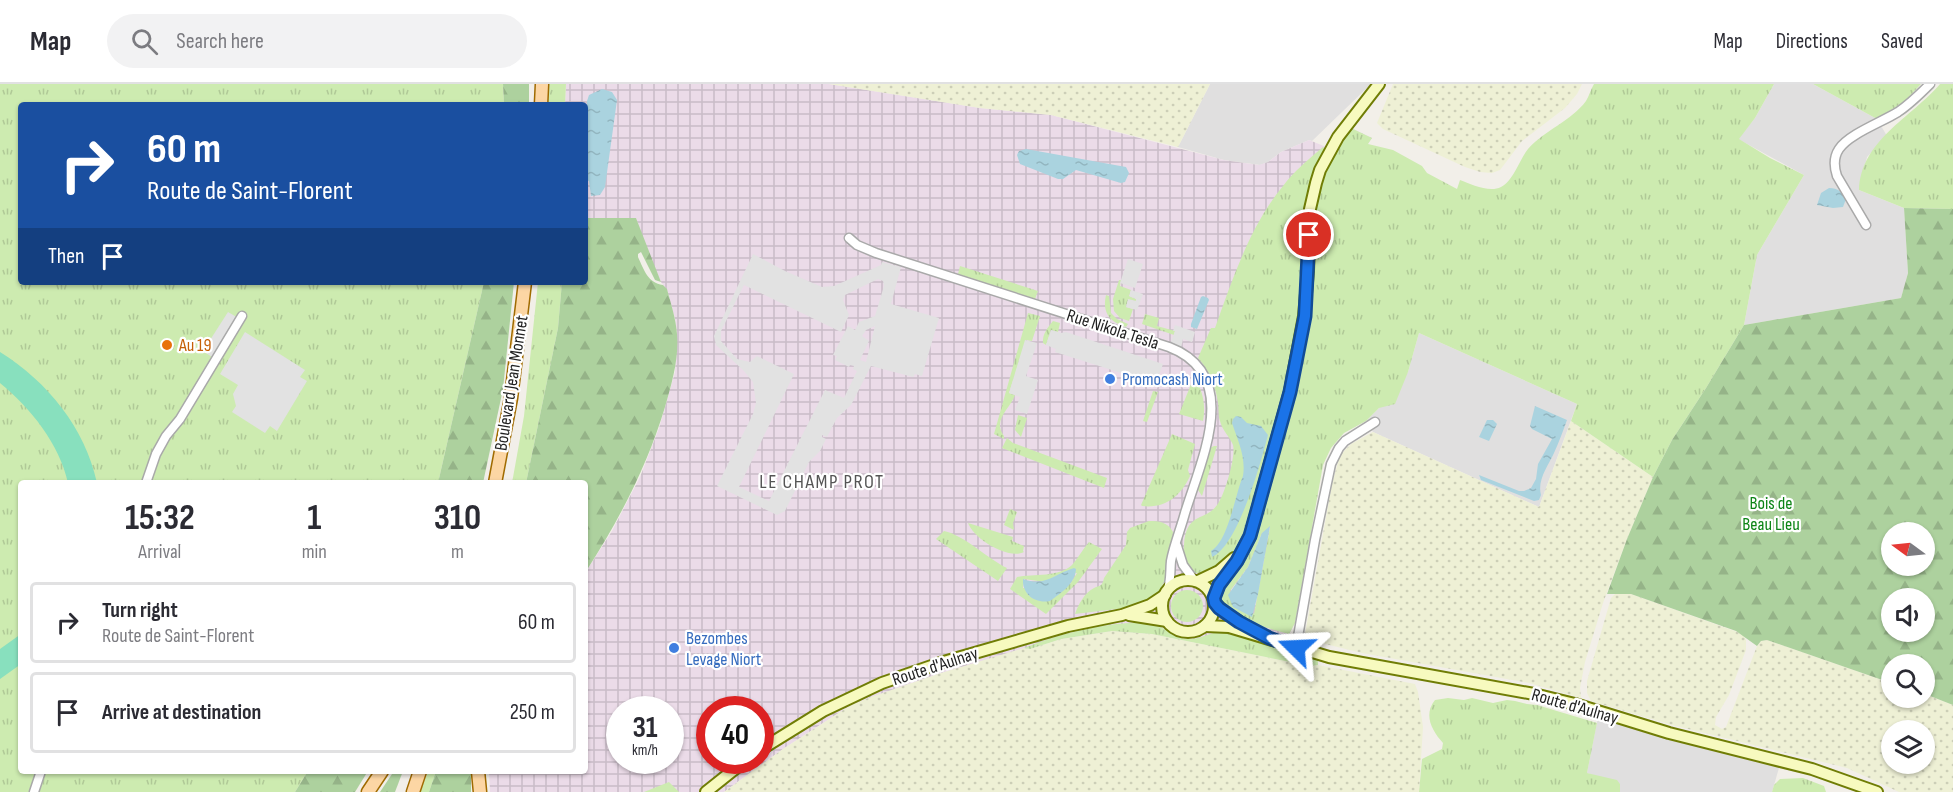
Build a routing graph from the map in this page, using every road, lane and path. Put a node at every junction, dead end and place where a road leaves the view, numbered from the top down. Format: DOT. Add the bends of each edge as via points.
graph roads {
  1 [pos="535,84"];
  2 [pos="542,84"];
  3 [pos="1379,84"];
  4 [pos="1930,84"];
  5 [pos="535,102"];
  6 [pos="542,102"];
  7 [pos="1866,225"];
  8 [pos="849,238"];
  9 [pos="525,285"];
  10 [pos="532,285"];
  11 [pos="242,316"];
  12 [pos="1375,422"];
  13 [pos="147,480"];
  14 [pos="496,480"];
  15 [pos="503,480"];
  16 [pos="1177,543"];
  17 [pos="1243,550"];
  18 [pos="1196,580"];
  19 [pos="1166,592"];
  20 [pos="1214,601"];
  21 [pos="1122,615"];
  22 [pos="1167,621"];
  23 [pos="1204,626"];
  24 [pos="1269,638"];
  25 [pos="1296,648"];
  26 [pos="774,741"];
  27 [pos="39,774"];
  28 [pos="380,774"];
  29 [pos="413,774"];
  30 [pos="419,774"];
  31 [pos="478,774"];
  32 [pos="728,774"];
  33 [pos="34,792"];
  34 [pos="368,792"];
  35 [pos="406,792"];
  36 [pos="413,792"];
  37 [pos="480,792"];
  38 [pos="706,792"];
  39 [pos="1877,792"];
  1 -- 5 [label="main road"];
  2 -- 6 [label="main road"];
  3 -- 17 [label="street" via="1338,137 1312,195 1302,336 1258,511"];
  4 -- 7 [label="street" via="1910,104 1849,140 1836,155 1837,176"];
  8 -- 16 [label="street, Rue Nikola Tesla" via="876,253 1169,347 1194,362 1210,391 1212,420"];
  9 -- 14 [label="main road, Boulevard Jean Monnet" via="514,378"];
  10 -- 15 [label="main road, Boulevard Jean Monnet"];
  11 -- 13 [label="street" via="166,436"];
  12 -- 25 [label="street" via="1345,441 1331,464"];
  16 -- 18 [label="street" via="1183,565"];
  16 -- 19 [label="street, Rue Nikola Tesla"];
  17 -- 18 [label="street" via="1219,571"];
  17 -- 20 [label="street" via="1219,585"];
  18 -- 19 [label="street" via="1177,582"];
  18 -- 20 [label="street" via="1208,588"];
  19 -- 21 [label="street, Route d'Aulnay" via="1150,605"];
  19 -- 22 [label="street" via="1162,611"];
  20 -- 23 [label="street" via="1211,618"];
  20 -- 24 [label="street, Route d'Aulnay" via="1232,618"];
  21 -- 22 [label="street, Route d'Aulnay"];
  21 -- 26 [label="street, Route d'Aulnay" via="1068,626 901,676 823,711"];
  22 -- 23 [label="street" via="1187,632"];
  23 -- 24 [label="street, Route d'Aulnay" via="1228,627"];
  24 -- 25 [label="street, Route d'Aulnay"];
  25 -- 39 [label="street, Route d'Aulnay" via="1575,704 1669,733 1812,769"];
  27 -- 33 [label="street"];
  28 -- 34 [label="main road"];
  29 -- 35 [label="main road"];
  30 -- 36 [label="main road"];
  31 -- 37 [label="main road"];
  32 -- 38 [label="street"];
}
